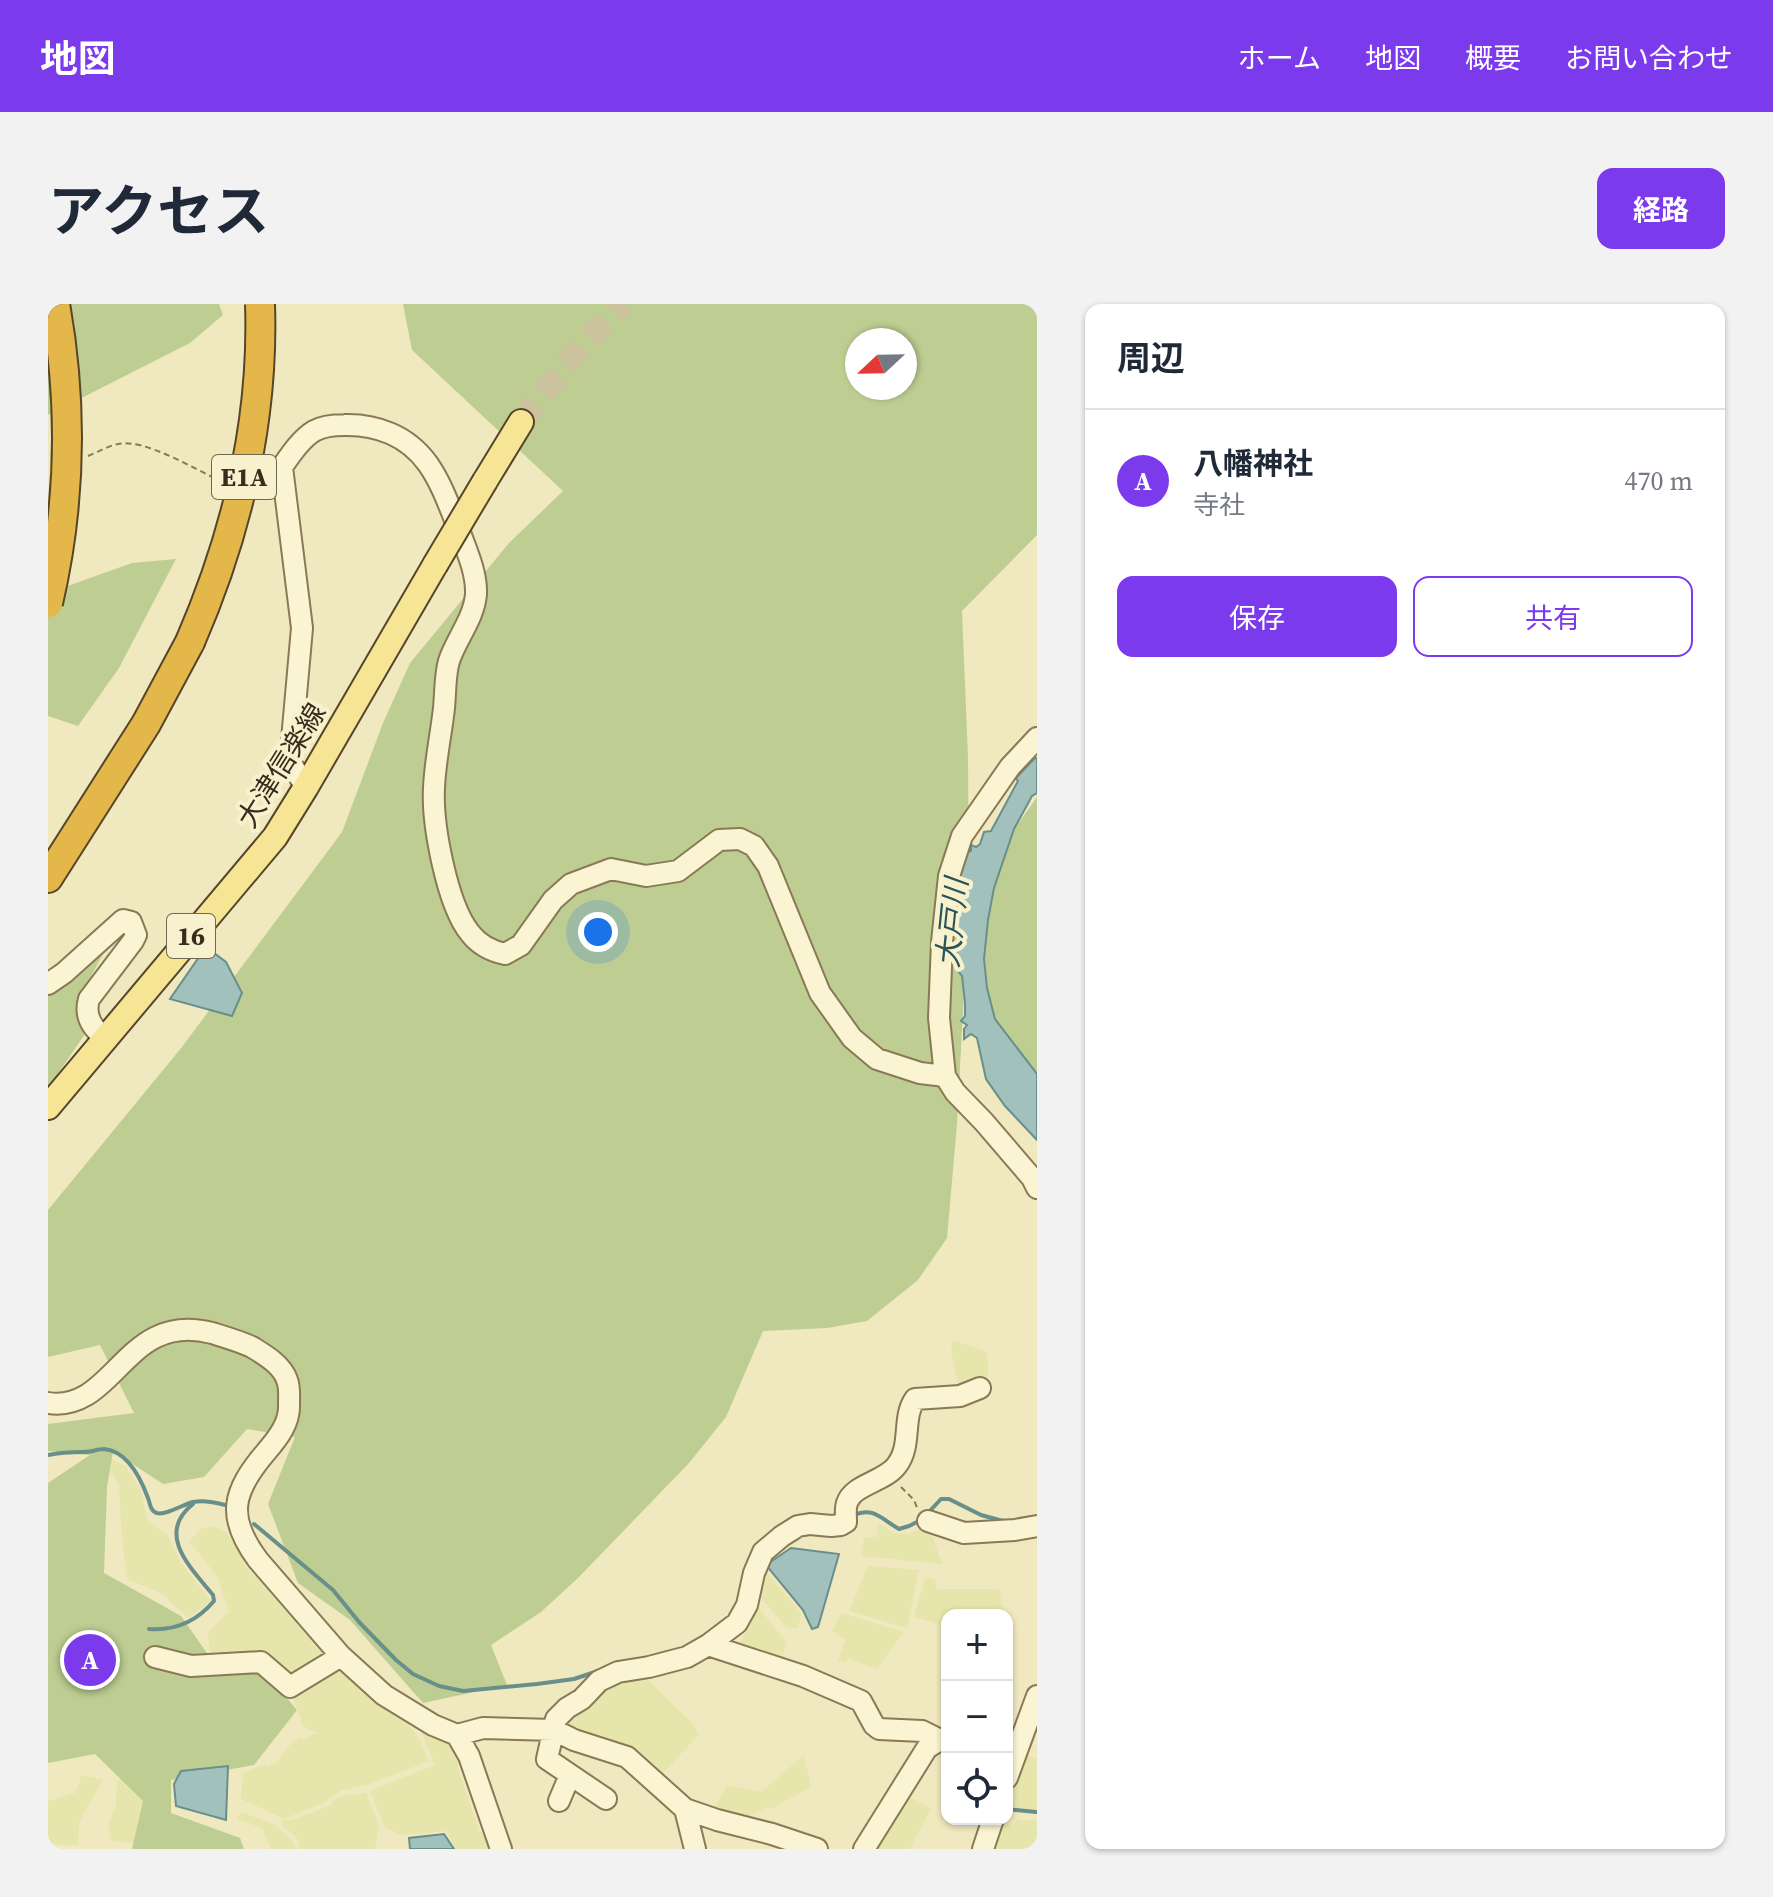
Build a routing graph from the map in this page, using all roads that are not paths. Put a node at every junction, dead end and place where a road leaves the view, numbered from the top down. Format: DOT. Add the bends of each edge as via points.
graph roads {
  1 [pos="55,304"];
  2 [pos="260,304"];
  3 [pos="521,422"];
  4 [pos="48,603"];
  5 [pos="1037,738"];
  6 [pos="306,787"];
  7 [pos="48,878"];
  8 [pos="48,984"];
  9 [pos="105,1038"];
  10 [pos="945,1076"];
  11 [pos="48,1107"];
  12 [pos="1037,1188"];
  13 [pos="980,1388"];
  14 [pos="48,1403"];
  15 [pos="924,1518"];
  16 [pos="1037,1526"];
  17 [pos="708,1645"];
  18 [pos="341,1656"];
  19 [pos="155,1657"];
  20 [pos="1037,1696"];
  21 [pos="554,1730"];
  22 [pos="457,1735"];
  23 [pos="941,1740"];
  24 [pos="1015,1740"];
  25 [pos="941,1742"];
  26 [pos="1037,1755"];
  27 [pos="570,1775"];
  28 [pos="606,1799"];
  29 [pos="559,1801"];
  30 [pos="685,1809"];
  31 [pos="991,1825"];
  32 [pos="501,1849"];
  33 [pos="695,1849"];
  34 [pos="817,1849"];
  35 [pos="864,1849"];
  36 [pos="983,1849"];
  1 -- 4 [label="highway, bridge" via="66,393 67,483"];
  2 -- 7 [label="highway, E1A, bridge" via="248,461 209,599 146,724"];
  3 -- 6 [label="main road, 大津信楽線 / 16, bridge"];
  5 -- 10 [label="street" via="962,836 949,876 939,1018"];
  6 -- 9 [label="main road, 大津信楽線 / 16" via="275,837"];
  6 -- 10 [label="street" via="290,762 302,628 282,467 313,432 333,425 371,427 396,435 427,462 442,488 474,577 471,613 448,664 433,792 443,863 470,934 488,950 505,954 521,945 571,884 611,869 646,876 678,871 719,840 740,839 754,846 768,866 820,993 852,1038 877,1059"];
  8 -- 9 [label="street" via="123,920 131,922 133,941 86,1009 93,1029"];
  9 -- 11 [label="main road, 大津信楽線 / 16"];
  10 -- 12 [label="street"];
  13 -- 17 [label="street" via="960,1396 915,1399 899,1464 854,1492 841,1525 798,1526 763,1552 737,1623"];
  14 -- 18 [label="street" via="82,1398 151,1339 168,1331 205,1331 267,1356 287,1380 289,1411 278,1438 244,1483 238,1500 239,1528 258,1560"];
  15 -- 16 [label="street" via="964,1533"];
  17 -- 21 [label="street" via="687,1657 599,1681 556,1719"];
  17 -- 23 [label="street" via="861,1701 879,1729 922,1731"];
  18 -- 19 [label="street" via="290,1687 261,1662 191,1666"];
  18 -- 22 [label="street" via="384,1695"];
  20 -- 24 [label="street"];
  21 -- 22 [label="street" via="483,1728"];
  21 -- 27 [label="street" via="547,1759"];
  21 -- 30 [label="street" via="627,1757"];
  22 -- 32 [label="street"];
  24 -- 26 [label="street"];
  25 -- 35 [label="street" via="927,1748"];
  27 -- 28 [label="street"];
  27 -- 29 [label="street"];
  30 -- 33 [label="street"];
  30 -- 34 [label="street"];
  31 -- 36 [label="street"];
}
